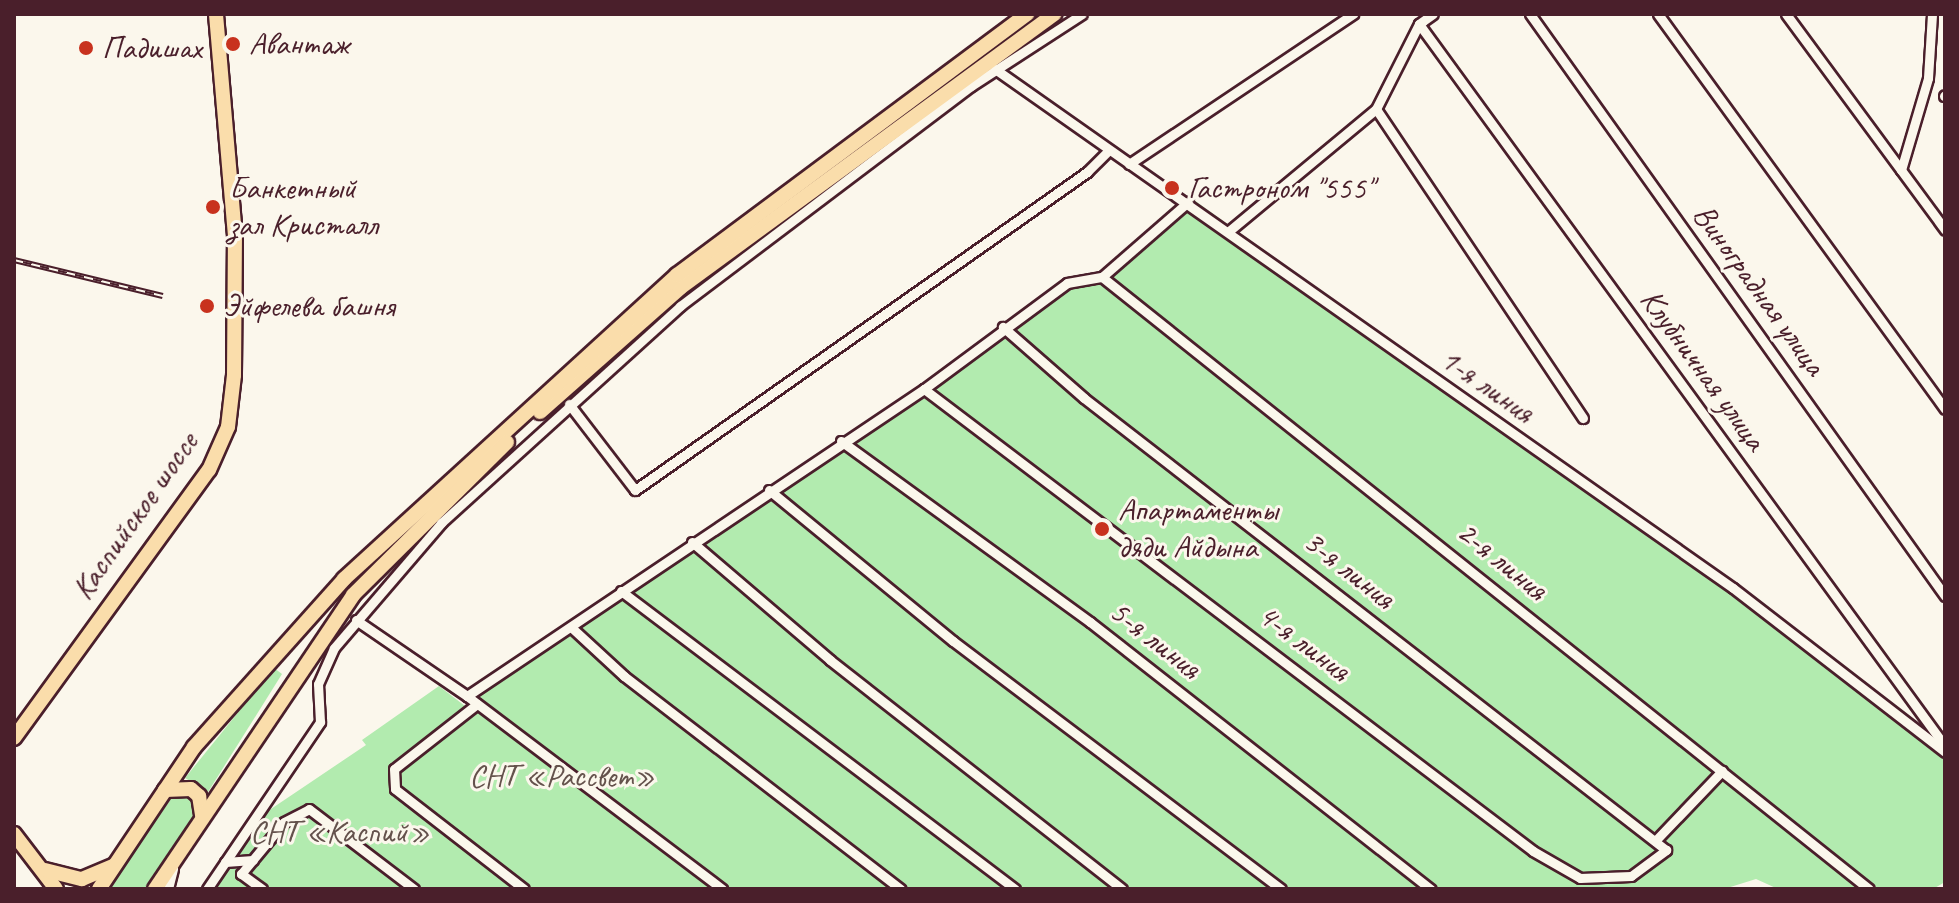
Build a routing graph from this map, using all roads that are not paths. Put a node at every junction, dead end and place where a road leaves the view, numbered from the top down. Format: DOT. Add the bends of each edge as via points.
graph roads {
  1 [pos="216,14"];
  2 [pos="1027,14"];
  3 [pos="1055,14"];
  4 [pos="1082,14"];
  5 [pos="1353,14"];
  6 [pos="1433,14"];
  7 [pos="1530,14"];
  8 [pos="1658,14"];
  9 [pos="1786,14"];
  10 [pos="1932,14"];
  11 [pos="1419,24"];
  12 [pos="995,69"];
  13 [pos="1376,109"];
  14 [pos="1108,151"];
  15 [pos="1129,164"];
  16 [pos="1901,170"];
  17 [pos="1188,202"];
  18 [pos="1945,230"];
  19 [pos="1229,231"];
  20 [pos="1102,277"];
  21 [pos="1003,327"];
  22 [pos="924,389"];
  23 [pos="569,404"];
  24 [pos="1945,409"];
  25 [pos="1583,418"];
  26 [pos="841,441"];
  27 [pos="769,490"];
  28 [pos="692,542"];
  29 [pos="621,591"];
  30 [pos="1945,596"];
  31 [pos="356,620"];
  32 [pos="572,628"];
  33 [pos="467,696"];
  34 [pos="477,704"];
  35 [pos="14,738"];
  36 [pos="1945,749"];
  37 [pos="1722,771"];
  38 [pos="165,790"];
  39 [pos="202,816"];
  40 [pos="14,834"];
  41 [pos="1655,841"];
  42 [pos="1666,850"];
  43 [pos="175,857"];
  44 [pos="253,860"];
  45 [pos="118,862"];
  46 [pos="225,862"];
  47 [pos="45,870"];
  48 [pos="56,889"];
  49 [pos="99,889"];
  50 [pos="155,889"];
  51 [pos="168,889"];
  52 [pos="207,889"];
  53 [pos="262,889"];
  54 [pos="414,889"];
  55 [pos="524,889"];
  56 [pos="722,889"];
  57 [pos="901,889"];
  58 [pos="1015,889"];
  59 [pos="1122,889"];
  60 [pos="1281,889"];
  61 [pos="1431,889"];
  62 [pos="1869,889"];
  1 -- 35 [label="main road, Каспийское шоссе" via="235,236 234,375 228,427 209,470"];
  2 -- 38 [label="main road" via="677,275 344,579 194,747"];
  3 -- 39 [label="main road" via="680,288 509,441 353,595"];
  4 -- 12 [label="street"];
  5 -- 15 [label="street"];
  6 -- 11 [label="street"];
  7 -- 30 [label="street, Виноградная улица"];
  8 -- 24 [label="street"];
  9 -- 16 [label="street"];
  10 -- 16 [label="street" via="1928,78"];
  11 -- 13 [label="street"];
  11 -- 36 [label="street, Клубничная улица"];
  12 -- 14 [label="street, 1-я линия"];
  12 -- 23 [label="street" via="680,306"];
  13 -- 19 [label="street"];
  13 -- 25 [label="street"];
  14 -- 15 [label="street, 1-я линия"];
  14 -- 23 [label="street" via="1087,172 635,490"];
  15 -- 17 [label="street, 1-я линия"];
  16 -- 18 [label="street"];
  17 -- 19 [label="street, 1-я линия"];
  17 -- 20 [label="street"];
  19 -- 36 [label="street, 1-я линия" via="1333,310 1733,588"];
  20 -- 21 [label="street" via="1067,283"];
  20 -- 37 [label="street, 2-я линия"];
  21 -- 22 [label="street"];
  21 -- 41 [label="street, 3-я линия" via="1084,398"];
  22 -- 26 [label="street"];
  22 -- 42 [label="street, 4-я линия" via="1533,851 1580,878 1631,876"];
  23 -- 31 [label="street" via="441,523"];
  26 -- 27 [label="street"];
  26 -- 61 [label="street, 5-я линия" via="1090,622"];
  27 -- 28 [label="street"];
  27 -- 60 [label="street" via="941,631"];
  28 -- 29 [label="street"];
  28 -- 59 [label="street" via="830,660"];
  29 -- 32 [label="street"];
  29 -- 58 [label="street"];
  31 -- 33 [label="street"];
  31 -- 46 [label="street" via="320,673 320,722"];
  32 -- 33 [label="street"];
  32 -- 57 [label="street" via="624,676"];
  33 -- 34 [label="street"];
  34 -- 55 [label="street" via="394,769 395,789"];
  34 -- 56 [label="street"];
  37 -- 41 [label="street"];
  37 -- 62 [label="street, 2-я линия"];
  38 -- 39 [label="main road" via="191,789 199,796"];
  38 -- 45 [label="main road"];
  39 -- 43 [label="main road"];
  40 -- 47 [label="main road"];
  41 -- 42 [label="street, 3-я линия"];
  43 -- 50 [label="main road"];
  43 -- 51 [label="street"];
  44 -- 46 [label="street"];
  44 -- 53 [label="street" via="241,874"];
  44 -- 54 [label="street" via="284,822 309,809"];
  45 -- 47 [label="main road" via="82,879"];
  45 -- 49 [label="main road"];
  46 -- 52 [label="street"];
  47 -- 48 [label="main road"];
}
